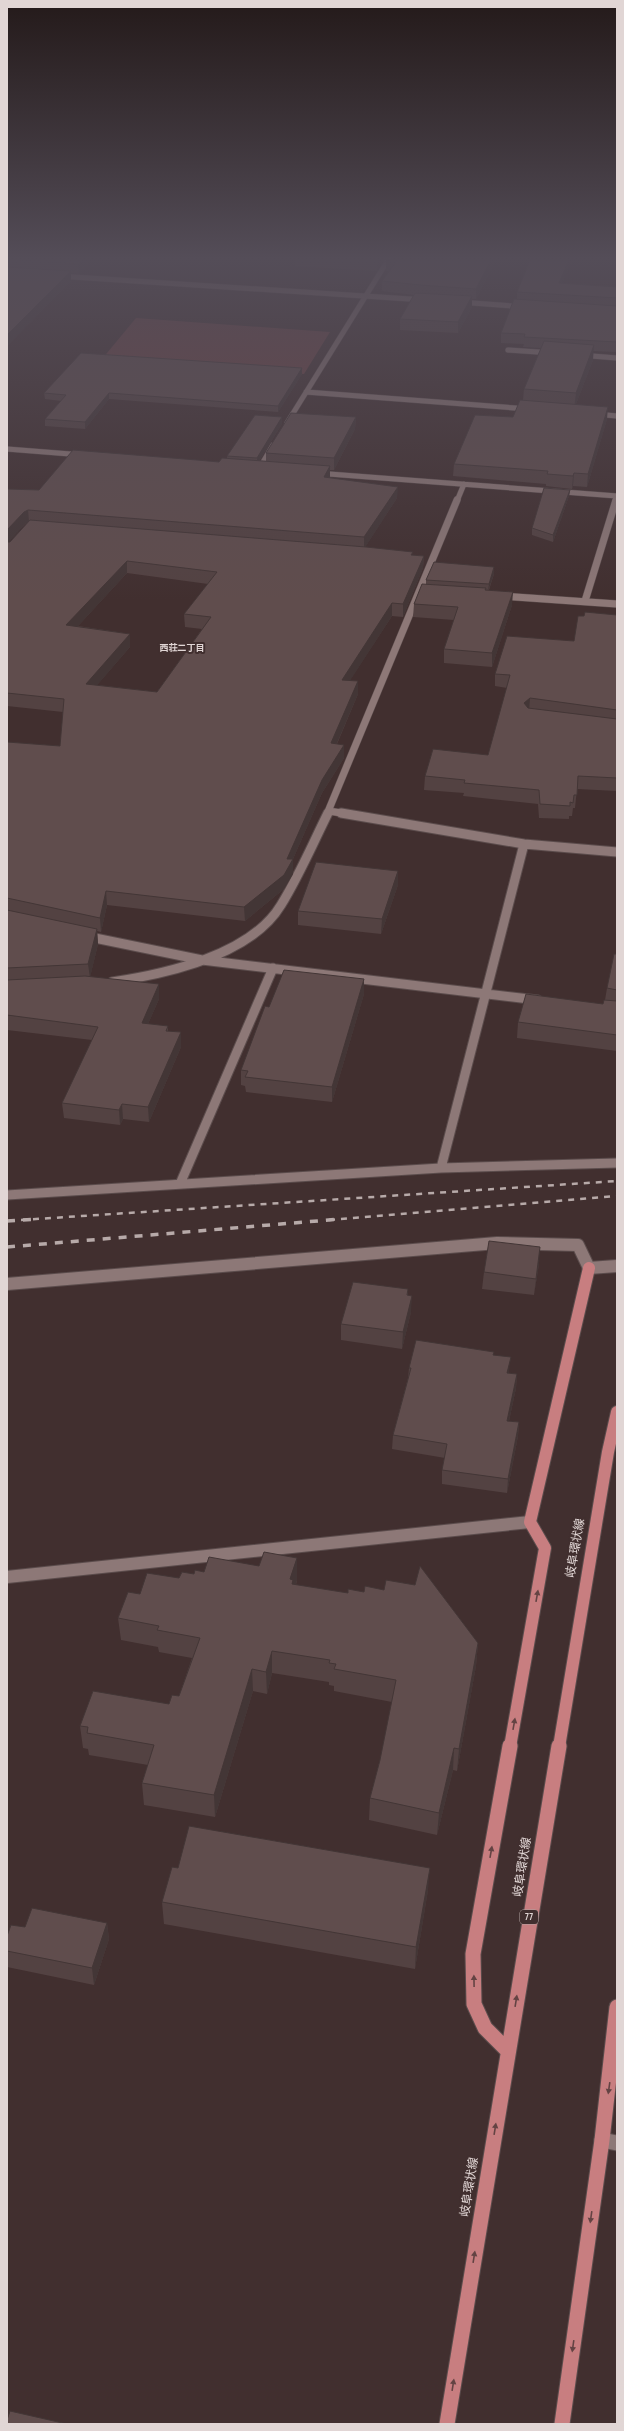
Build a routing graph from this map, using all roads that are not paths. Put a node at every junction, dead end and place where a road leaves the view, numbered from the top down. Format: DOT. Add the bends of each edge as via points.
graph roads {
  1 [pos="317,373"];
  2 [pos="306,392"];
  3 [pos="537,410"];
  4 [pos="585,413"];
  5 [pos="617,416"];
  6 [pos="282,431"];
  7 [pos="278,437"];
  8 [pos="7,450"];
  9 [pos="94,456"];
  10 [pos="251,468"];
  11 [pos="259,469"];
  12 [pos="267,470"];
  13 [pos="306,473"];
  14 [pos="464,484"];
  15 [pos="617,496"];
  16 [pos="424,560"];
  17 [pos="432,560"];
  18 [pos="419,592"];
  19 [pos="427,592"];
  20 [pos="490,596"];
  21 [pos="586,601"];
  22 [pos="617,604"];
  23 [pos="329,811"];
  24 [pos="524,844"];
  25 [pos="617,852"];
  26 [pos="78,934"];
  27 [pos="202,960"];
  28 [pos="273,968"];
  29 [pos="102,983"];
  30 [pos="485,993"];
  31 [pos="547,1001"];
  32 [pos="617,1162"];
  33 [pos="441,1168"];
  34 [pos="180,1184"];
  35 [pos="7,1195"];
  36 [pos="617,1266"];
  37 [pos="590,1268"];
  38 [pos="7,1284"];
  39 [pos="617,1412"];
  40 [pos="530,1522"];
  41 [pos="7,1577"];
  42 [pos="617,2007"];
  43 [pos="507,2050"];
  44 [pos="614,2067"];
  45 [pos="602,2140"];
  46 [pos="617,2143"];
  47 [pos="447,2424"];
  48 [pos="562,2424"];
  1 -- 2 [label="street"];
  2 -- 3 [label="street"];
  2 -- 6 [label="street"];
  4 -- 5 [label="street"];
  7 -- 11 [label="street"];
  8 -- 9 [label="street"];
  10 -- 11 [label="street"];
  11 -- 12 [label="street"];
  13 -- 14 [label="street"];
  14 -- 15 [label="street"];
  14 -- 17 [label="street"];
  15 -- 21 [label="street"];
  16 -- 17 [label="street"];
  17 -- 18 [label="street"];
  18 -- 19 [label="street"];
  18 -- 23 [label="street"];
  20 -- 21 [label="street"];
  21 -- 22 [label="street"];
  23 -- 24 [label="street"];
  23 -- 27 [label="street" via="281,906 262,928 233,947"];
  24 -- 25 [label="street"];
  24 -- 30 [label="street"];
  26 -- 27 [label="street"];
  27 -- 28 [label="street"];
  27 -- 29 [label="street" via="140,978"];
  28 -- 30 [label="street"];
  28 -- 34 [label="street"];
  30 -- 31 [label="street"];
  30 -- 33 [label="street"];
  32 -- 33 [label="street"];
  33 -- 34 [label="street"];
  34 -- 35 [label="street"];
  36 -- 37 [label="street"];
  37 -- 38 [label="street" via="578,1245 497,1243"];
  37 -- 40 [label="main road"];
  43 -- 39 [label="main road, 岐阜環状線 / 77, one-way" via="608,1452"];
  40 -- 41 [label="street"];
  43 -- 40 [label="main road, one-way" via="485,2028 474,2004 473,1954 545,1548"];
  42 -- 44 [label="main road"];
  47 -- 43 [label="main road, 岐阜環状線 / 77, one-way"];
  44 -- 45 [label="main road, one-way"];
  45 -- 46 [label="street"];
  45 -- 48 [label="main road, one-way"];
}
